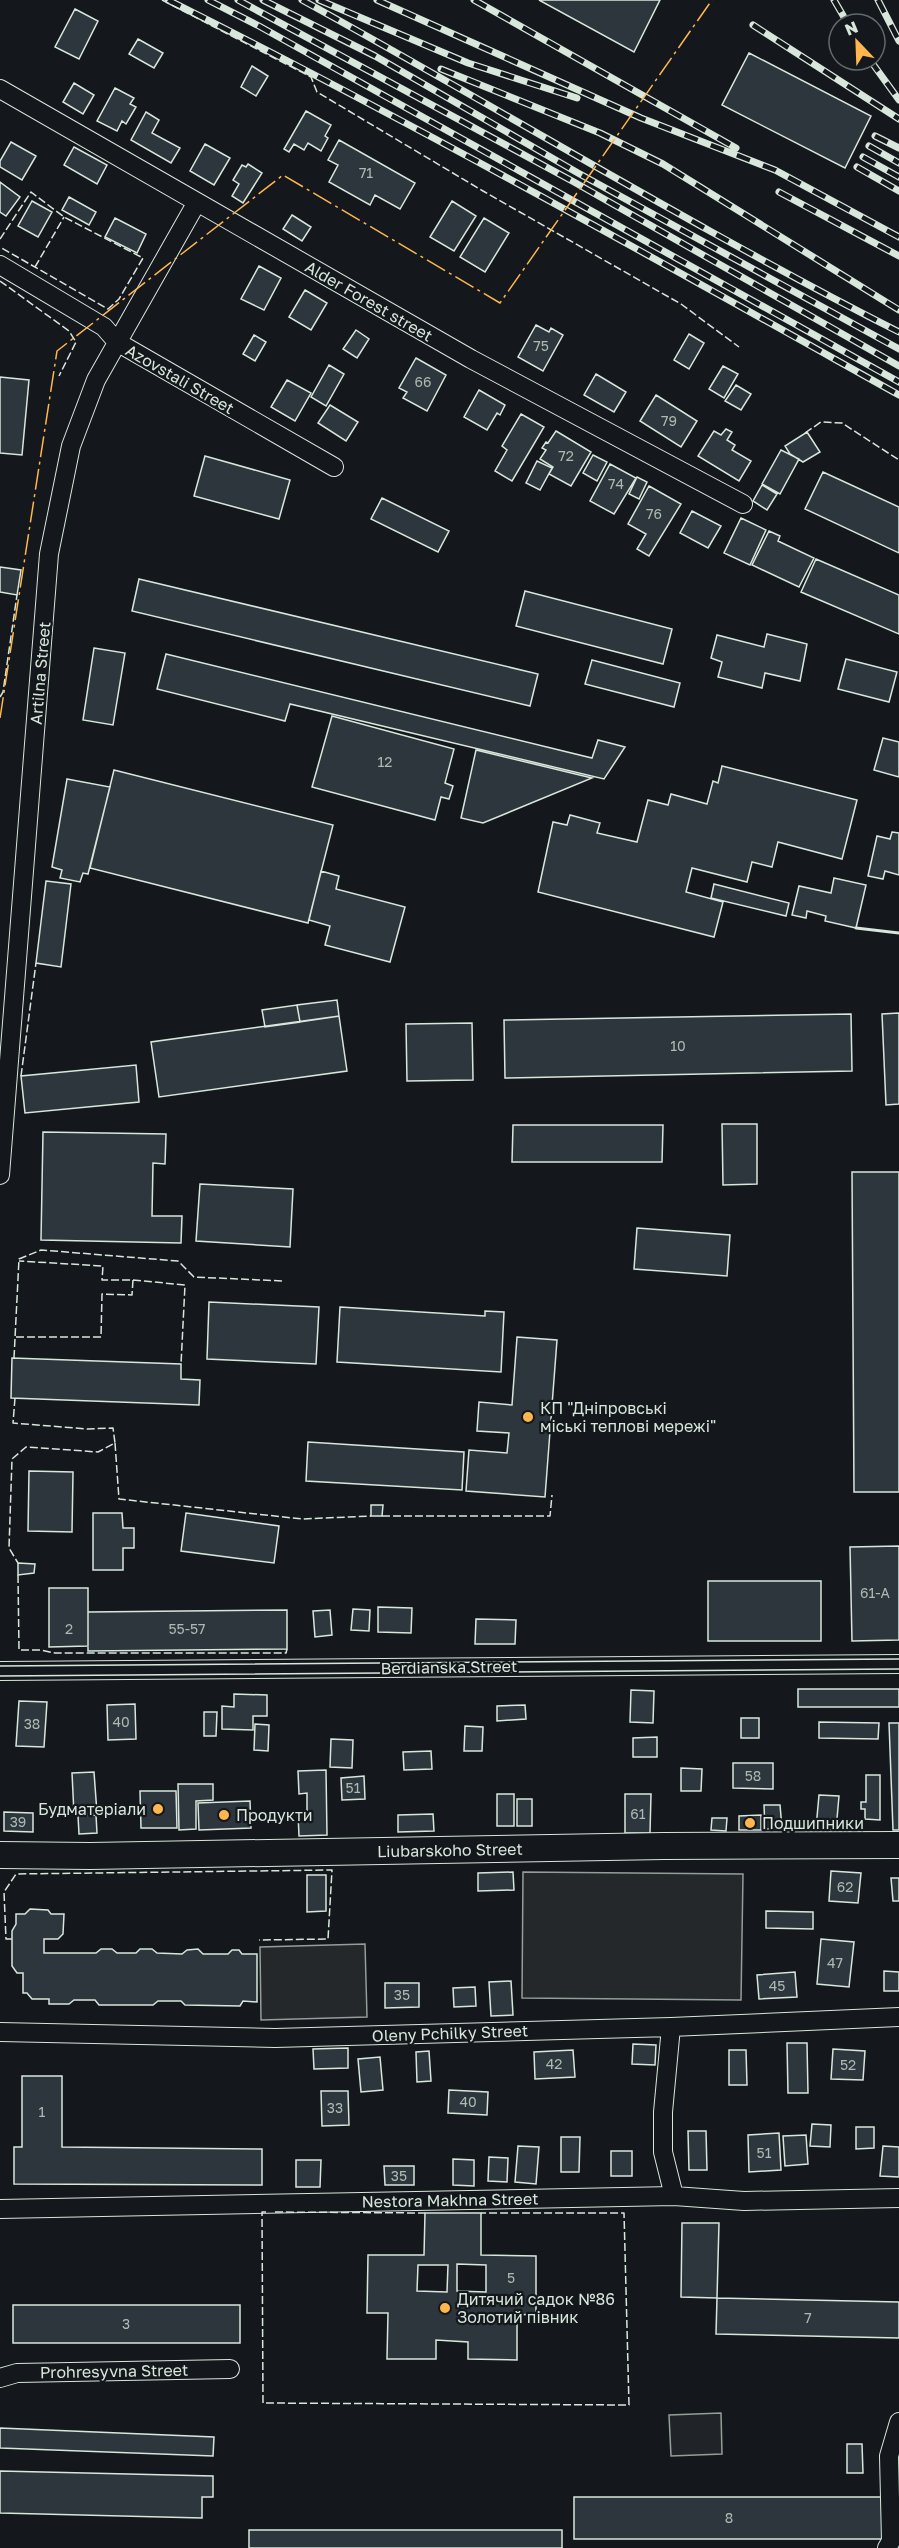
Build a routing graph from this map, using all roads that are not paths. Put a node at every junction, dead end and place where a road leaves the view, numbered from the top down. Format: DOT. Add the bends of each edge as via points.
graph roads {
  1 [pos="0,89"];
  2 [pos="197,202"];
  3 [pos="0,265"];
  4 [pos="117,342"];
  5 [pos="334,467"];
  6 [pos="743,504"];
  7 [pos="0,1175"];
  8 [pos="899,1664"];
  9 [pos="0,1671"];
  10 [pos="899,1845"];
  11 [pos="0,1855"];
  12 [pos="899,2017"];
  13 [pos="671,2027"];
  14 [pos="0,2032"];
  15 [pos="674,2196"];
  16 [pos="899,2198"];
  17 [pos="0,2209"];
  18 [pos="230,2368"];
  19 [pos="0,2378"];
  20 [pos="899,2422"];
  21 [pos="887,2548"];
  1 -- 2 [label="street, Alder Forest street"];
  2 -- 4 [label="street, Artilna Street"];
  2 -- 6 [label="street, Alder Forest street" via="471,359"];
  3 -- 4 [label="street, Azovstali Street" via="104,327"];
  4 -- 5 [label="street, Azovstali Street"];
  4 -- 7 [label="street, Artilna Street" via="96,380 71,446 49,554"];
  8 -- 9 [label="street, Berdianska Street"];
  10 -- 11 [label="main road, Liubarskoho Street"];
  12 -- 13 [label="street, Oleny Pchilky Street"];
  13 -- 14 [label="street, Oleny Pchilky Street" via="274,2038"];
  13 -- 15 [label="street" via="663,2152"];
  15 -- 16 [label="street, Nestora Makhna Street" via="744,2201"];
  15 -- 17 [label="street, Nestora Makhna Street"];
  18 -- 19 [label="street, Prohresyvna Street" via="17,2373"];
  20 -- 21 [label="street" via="889,2456 891,2541"];
}
